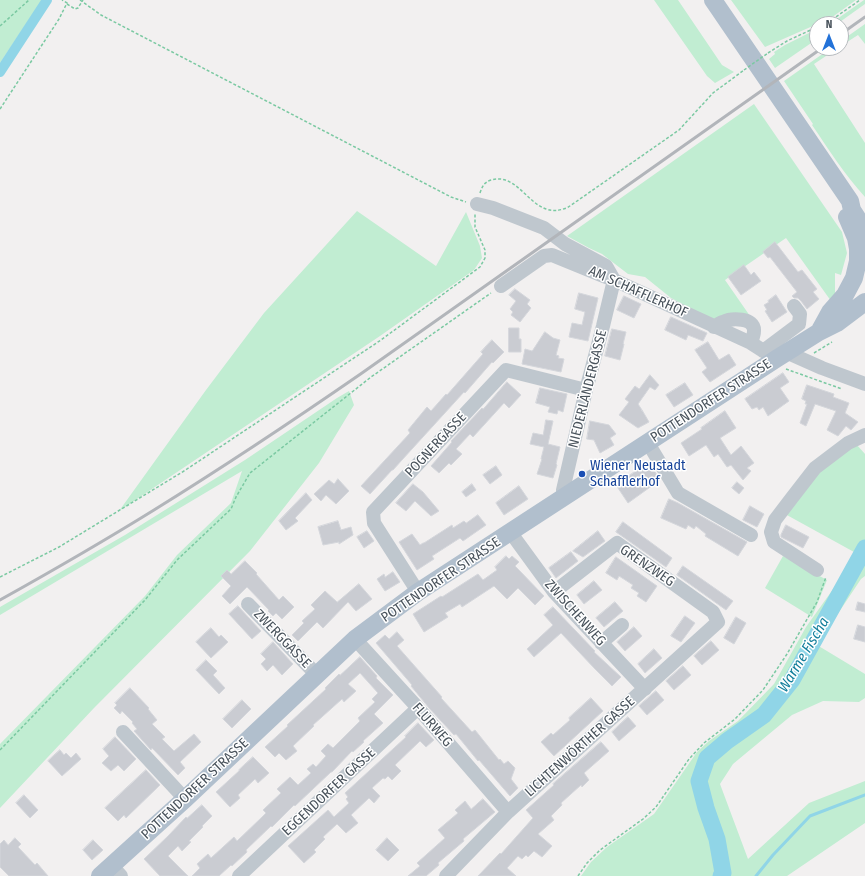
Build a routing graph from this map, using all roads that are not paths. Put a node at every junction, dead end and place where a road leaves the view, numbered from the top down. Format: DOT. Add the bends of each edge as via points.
graph roads {
  1 [pos="713,0"];
  2 [pos="833,176"];
  3 [pos="857,202"];
  4 [pos="477,204"];
  5 [pos="865,217"];
  6 [pos="865,230"];
  7 [pos="614,280"];
  8 [pos="501,286"];
  9 [pos="865,289"];
  10 [pos="865,302"];
  11 [pos="794,306"];
  12 [pos="714,327"];
  13 [pos="819,332"];
  14 [pos="772,355"];
  15 [pos="865,384"];
  16 [pos="586,390"];
  17 [pos="865,435"];
  18 [pos="648,443"];
  19 [pos="565,497"];
  20 [pos="511,533"];
  21 [pos="751,535"];
  22 [pos="817,570"];
  23 [pos="418,592"];
  24 [pos="554,592"];
  25 [pos="248,604"];
  26 [pos="718,622"];
  27 [pos="622,625"];
  28 [pos="355,639"];
  29 [pos="601,643"];
  30 [pos="317,675"];
  31 [pos="645,689"];
  32 [pos="418,708"];
  33 [pos="123,732"];
  34 [pos="185,799"];
  35 [pos="508,812"];
  36 [pos="111,873"];
  37 [pos="239,876"];
  38 [pos="446,876"];
  1 -- 2 [label="main road"];
  2 -- 3 [label="main road" via="847,184"];
  2 -- 13 [label="main road" via="834,194 856,238 858,261 854,278 845,295 830,312"];
  3 -- 5 [label="main road"];
  3 -- 6 [label="main road" via="852,210"];
  4 -- 7 [label="street" via="544,228 566,244 606,266"];
  7 -- 8 [label="street, AM SCHAFFLERHOF" via="552,255 544,256"];
  7 -- 12 [label="street, AM SCHAFFLERHOF"];
  7 -- 16 [label="street, NIEDERLÄNDERGASSE"];
  9 -- 13 [label="main road, POTTENDORFER STRASSE" via="832,317"];
  10 -- 13 [label="main road, POTTENDORFER STRASSE" via="837,323"];
  11 -- 14 [label="street" via="800,314 799,324"];
  12 -- 14 [label="street, AM SCHAFFLERHOF"];
  12 -- 14 [label="street" via="741,319 749,322"];
  13 -- 14 [label="main road, POTTENDORFER STRASSE"];
  14 -- 15 [label="street, AM SCHAFFLERHOF" via="822,368"];
  14 -- 18 [label="main road, POTTENDORFER STRASSE"];
  16 -- 19 [label="street, NIEDERLÄNDERGASSE" via="563,490"];
  16 -- 23 [label="street, POGNERGASSE" via="506,370 373,512 374,523"];
  17 -- 22 [label="street" via="848,443 815,468 775,520 771,532 774,542"];
  18 -- 19 [label="main road, POTTENDORFER STRASSE"];
  18 -- 21 [label="street" via="678,493"];
  19 -- 20 [label="main road, POTTENDORFER STRASSE"];
  20 -- 23 [label="main road, POTTENDORFER STRASSE"];
  20 -- 24 [label="street, ZWISCHENWEG"];
  23 -- 28 [label="main road, POTTENDORFER STRASSE"];
  24 -- 26 [label="street, GRENZWEG" via="617,544 714,612"];
  24 -- 29 [label="street, ZWISCHENWEG"];
  25 -- 30 [label="street, ZWERGGASSE"];
  26 -- 31 [label="street, LICHTENWÖRTHER GASSE"];
  27 -- 29 [label="street"];
  28 -- 30 [label="main road, POTTENDORFER STRASSE"];
  28 -- 32 [label="street, FLURWEG"];
  29 -- 31 [label="street, ZWISCHENWEG"];
  30 -- 34 [label="main road, POTTENDORFER STRASSE"];
  31 -- 35 [label="street, LICHTENWÖRTHER GASSE"];
  32 -- 35 [label="street, FLURWEG"];
  32 -- 37 [label="street, EGGENDORFER GASSE"];
  33 -- 34 [label="street"];
  34 -- 36 [label="main road, POTTENDORFER STRASSE"];
  35 -- 38 [label="street, LICHTENWÖRTHER GASSE"];
}
